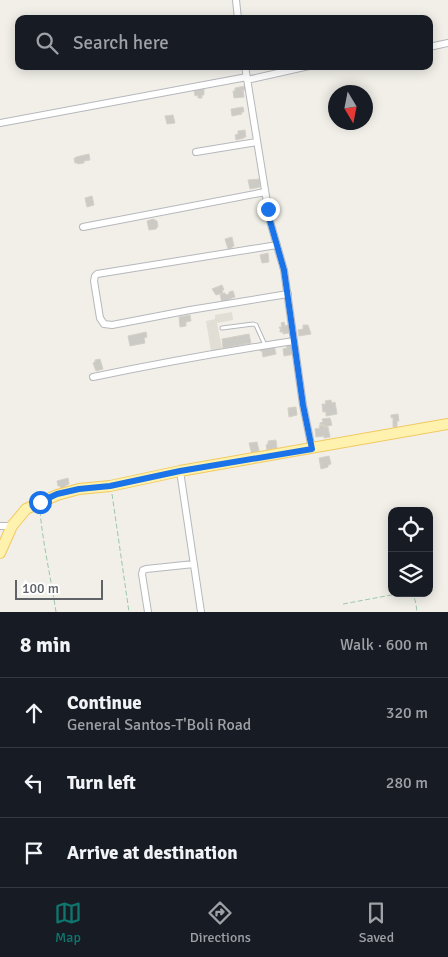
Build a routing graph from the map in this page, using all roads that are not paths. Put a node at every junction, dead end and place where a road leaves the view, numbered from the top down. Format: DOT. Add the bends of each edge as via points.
graph roads {
  1 [pos="236,0"];
  2 [pos="238,15"];
  3 [pos="448,43"];
  4 [pos="433,46"];
  5 [pos="246,70"];
  6 [pos="290,70"];
  7 [pos="247,79"];
  8 [pos="0,123"];
  9 [pos="257,142"];
  10 [pos="196,152"];
  11 [pos="265,192"];
  12 [pos="83,227"];
  13 [pos="277,245"];
  14 [pos="288,294"];
  15 [pos="222,328"];
  16 [pos="294,341"];
  17 [pos="265,346"];
  18 [pos="93,377"];
  19 [pos="448,424"];
  20 [pos="312,449"];
  21 [pos="180,471"];
  22 [pos="0,526"];
  23 [pos="12,526"];
  24 [pos="0,553"];
  25 [pos="194,564"];
  26 [pos="148,612"];
  27 [pos="201,612"];
  1 -- 2 [label="street"];
  3 -- 4 [label="street"];
  5 -- 7 [label="street"];
  6 -- 7 [label="street"];
  7 -- 8 [label="street"];
  7 -- 9 [label="street"];
  9 -- 10 [label="street"];
  9 -- 11 [label="street"];
  11 -- 12 [label="street"];
  11 -- 13 [label="street"];
  13 -- 14 [label="street"];
  13 -- 14 [label="street" via="97,274 94,281 100,318 104,324 112,325"];
  14 -- 16 [label="street"];
  15 -- 17 [label="lane" via="256,325"];
  16 -- 17 [label="street"];
  16 -- 20 [label="street"];
  17 -- 18 [label="street"];
  19 -- 20 [label="main road"];
  20 -- 21 [label="main road"];
  21 -- 23 [label="main road" via="57,494 26,509"];
  21 -- 25 [label="street"];
  22 -- 23 [label="street"];
  23 -- 24 [label="main road"];
  25 -- 26 [label="street" via="143,570"];
  25 -- 27 [label="street"];
}
